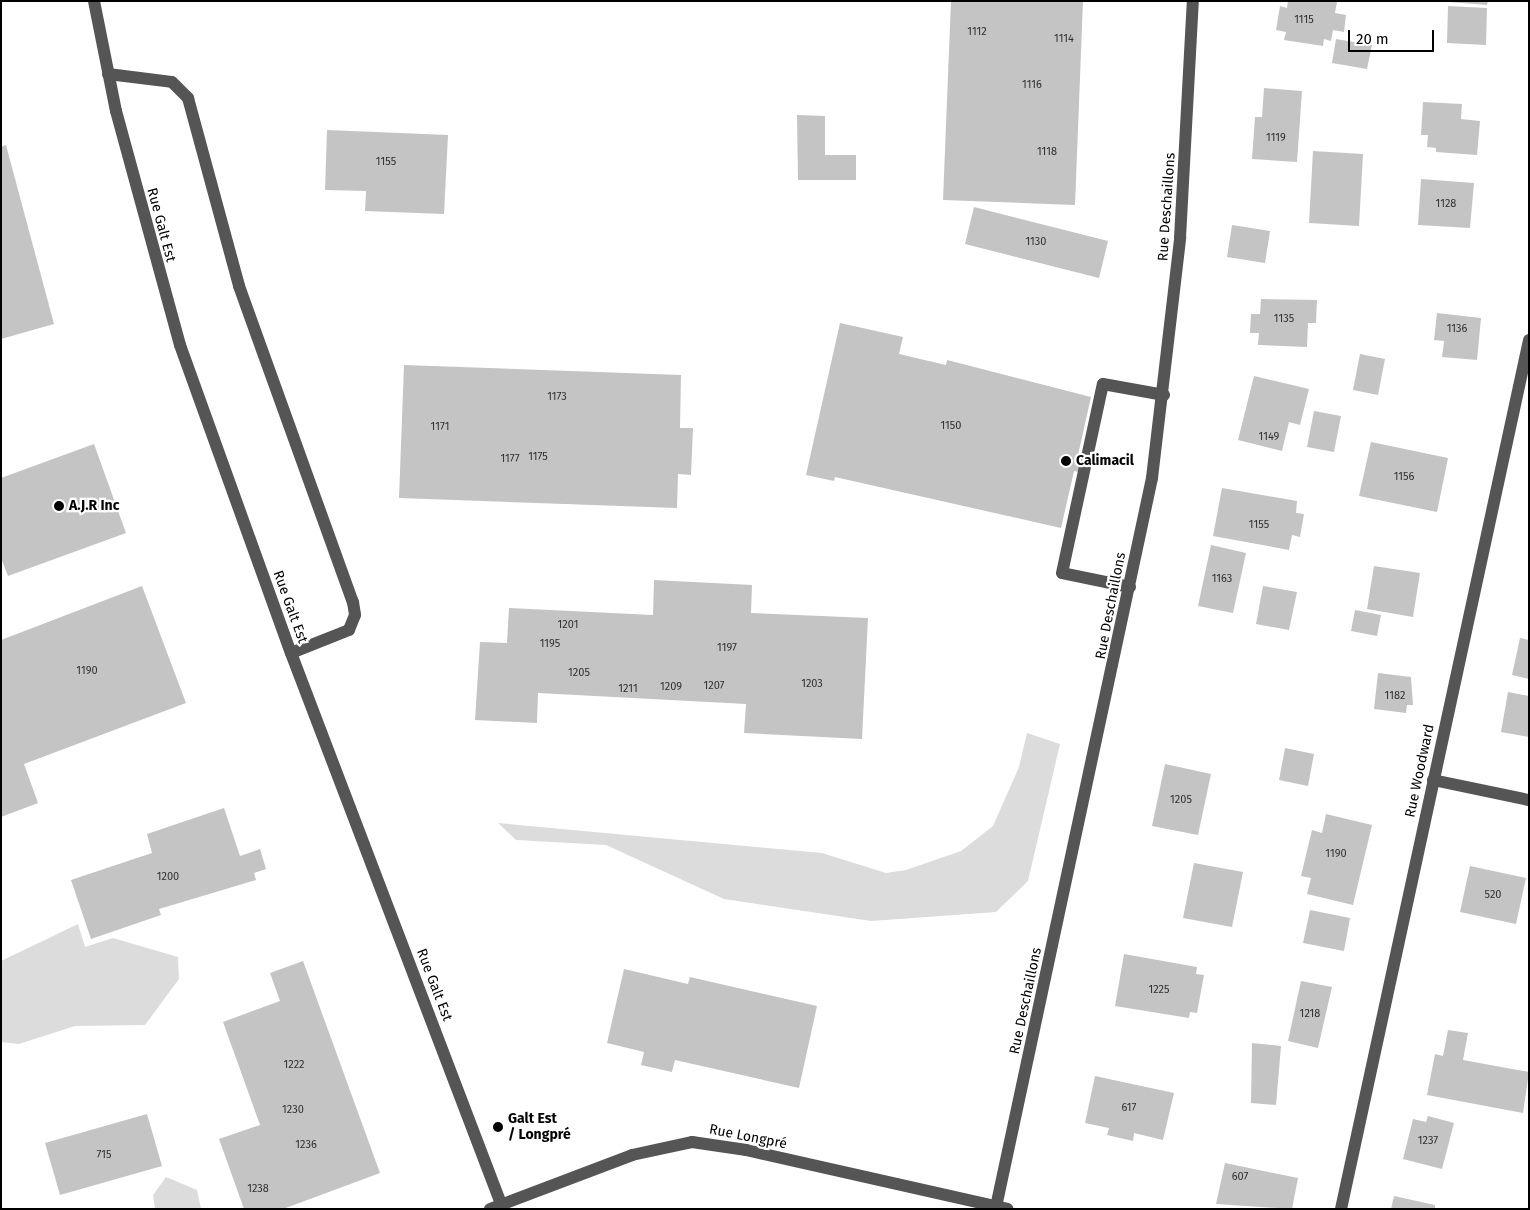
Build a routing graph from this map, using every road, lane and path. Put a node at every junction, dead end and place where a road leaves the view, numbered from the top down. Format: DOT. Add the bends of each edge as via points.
graph roads {
  1 [pos="94,1"];
  2 [pos="1194,1"];
  3 [pos="108,74"];
  4 [pos="1529,340"];
  5 [pos="1164,395"];
  6 [pos="1130,587"];
  7 [pos="291,654"];
  8 [pos="1433,780"];
  9 [pos="1529,800"];
  10 [pos="498,1207"];
  11 [pos="1002,1208"];
  12 [pos="1341,1209"];
  1 -- 3 [label="street, Rue Galt Est"];
  2 -- 5 [label="street, Rue Deschaillons" via="1180,238"];
  3 -- 7 [label="street, Rue Galt Est" via="180,345"];
  3 -- 7 [label="street" via="172,82 188,98 239,286 353,602 355,615 349,630"];
  4 -- 8 [label="street, Rue Woodward"];
  5 -- 6 [label="street, Rue Deschaillons"];
  5 -- 6 [label="street" via="1103,384 1062,573"];
  6 -- 11 [label="street, Rue Deschaillons"];
  7 -- 10 [label="street, Rue Galt Est"];
  8 -- 9 [label="street"];
  8 -- 12 [label="street, Rue Woodward"];
  10 -- 11 [label="street, Rue Longpré" via="632,1155 692,1142 746,1150"];
}
